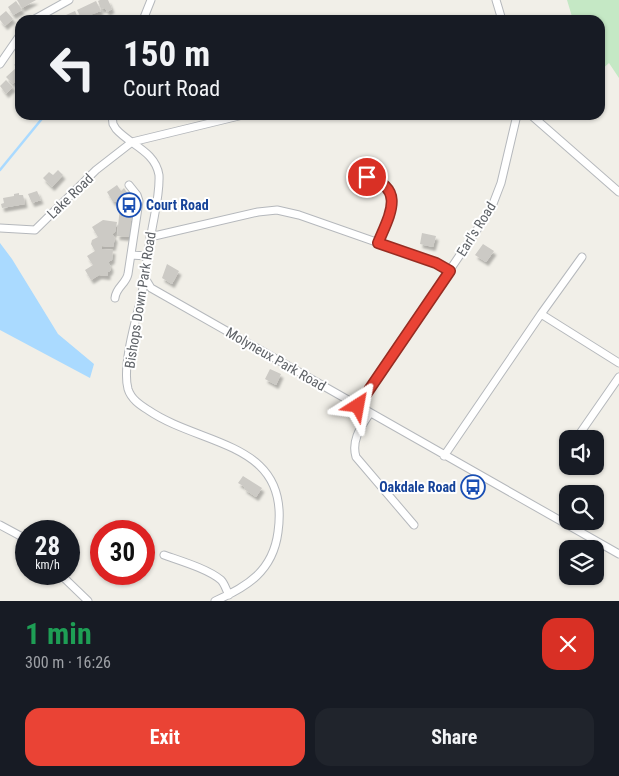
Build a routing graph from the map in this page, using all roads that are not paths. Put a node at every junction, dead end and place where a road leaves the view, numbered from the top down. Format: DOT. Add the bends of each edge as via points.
graph roads {
  1 [pos="69,0"];
  2 [pos="151,0"];
  3 [pos="496,0"];
  4 [pos="40,15"];
  5 [pos="145,15"];
  6 [pos="500,15"];
  7 [pos="15,42"];
  8 [pos="0,64"];
  9 [pos="113,120"];
  10 [pos="222,120"];
  11 [pos="516,120"];
  12 [pos="537,120"];
  13 [pos="132,142"];
  14 [pos="353,173"];
  15 [pos="129,185"];
  16 [pos="619,192"];
  17 [pos="0,228"];
  18 [pos="150,237"];
  19 [pos="378,243"];
  20 [pos="131,255"];
  21 [pos="147,256"];
  22 [pos="582,257"];
  23 [pos="450,271"];
  24 [pos="145,278"];
  25 [pos="115,298"];
  26 [pos="541,314"];
  27 [pos="619,363"];
  28 [pos="619,377"];
  29 [pos="358,406"];
  30 [pos="370,413"];
  31 [pos="582,430"];
  32 [pos="444,456"];
  33 [pos="0,525"];
  34 [pos="414,525"];
  35 [pos="15,533"];
  36 [pos="619,554"];
  37 [pos="164,555"];
  38 [pos="71,585"];
  39 [pos="229,595"];
  40 [pos="88,601"];
  41 [pos="215,601"];
  1 -- 4 [label="street"];
  2 -- 5 [label="street"];
  3 -- 6 [label="street"];
  7 -- 8 [label="street"];
  9 -- 13 [label="street" via="116,129"];
  10 -- 13 [label="street"];
  11 -- 23 [label="street, Earl's Road" via="502,183 490,210"];
  12 -- 16 [label="street"];
  13 -- 17 [label="street, Lake Road" via="96,170 35,230"];
  13 -- 18 [label="street, Bishops Down Park Road" via="152,157 158,168 160,183"];
  14 -- 19 [label="street" via="381,180 390,192 392,208"];
  15 -- 20 [label="street" via="139,201"];
  18 -- 19 [label="street" via="277,210"];
  18 -- 21 [label="street, Bishops Down Park Road"];
  19 -- 23 [label="street"];
  20 -- 21 [label="street"];
  20 -- 25 [label="street" via="127,280 117,289"];
  21 -- 24 [label="street, Bishops Down Park Road"];
  22 -- 26 [label="street"];
  23 -- 29 [label="street, Earl's Road"];
  24 -- 29 [label="street, Molyneux Park Road" via="151,288"];
  24 -- 39 [label="street, Bishops Down Park Road" via="128,369 127,384 134,399 179,428 227,444 247,456 272,481 277,492 279,530 268,560 260,574"];
  26 -- 27 [label="street"];
  26 -- 32 [label="street"];
  28 -- 31 [label="street"];
  29 -- 30 [label="street, Molyneux Park Road"];
  30 -- 32 [label="street, Molyneux Park Road"];
  30 -- 34 [label="street" via="357,432 356,457"];
  32 -- 36 [label="street, Molyneux Park Road"];
  33 -- 35 [label="street"];
  37 -- 39 [label="street" via="217,578"];
  38 -- 40 [label="street"];
  39 -- 41 [label="street, Bishops Down Park Road"];
}
